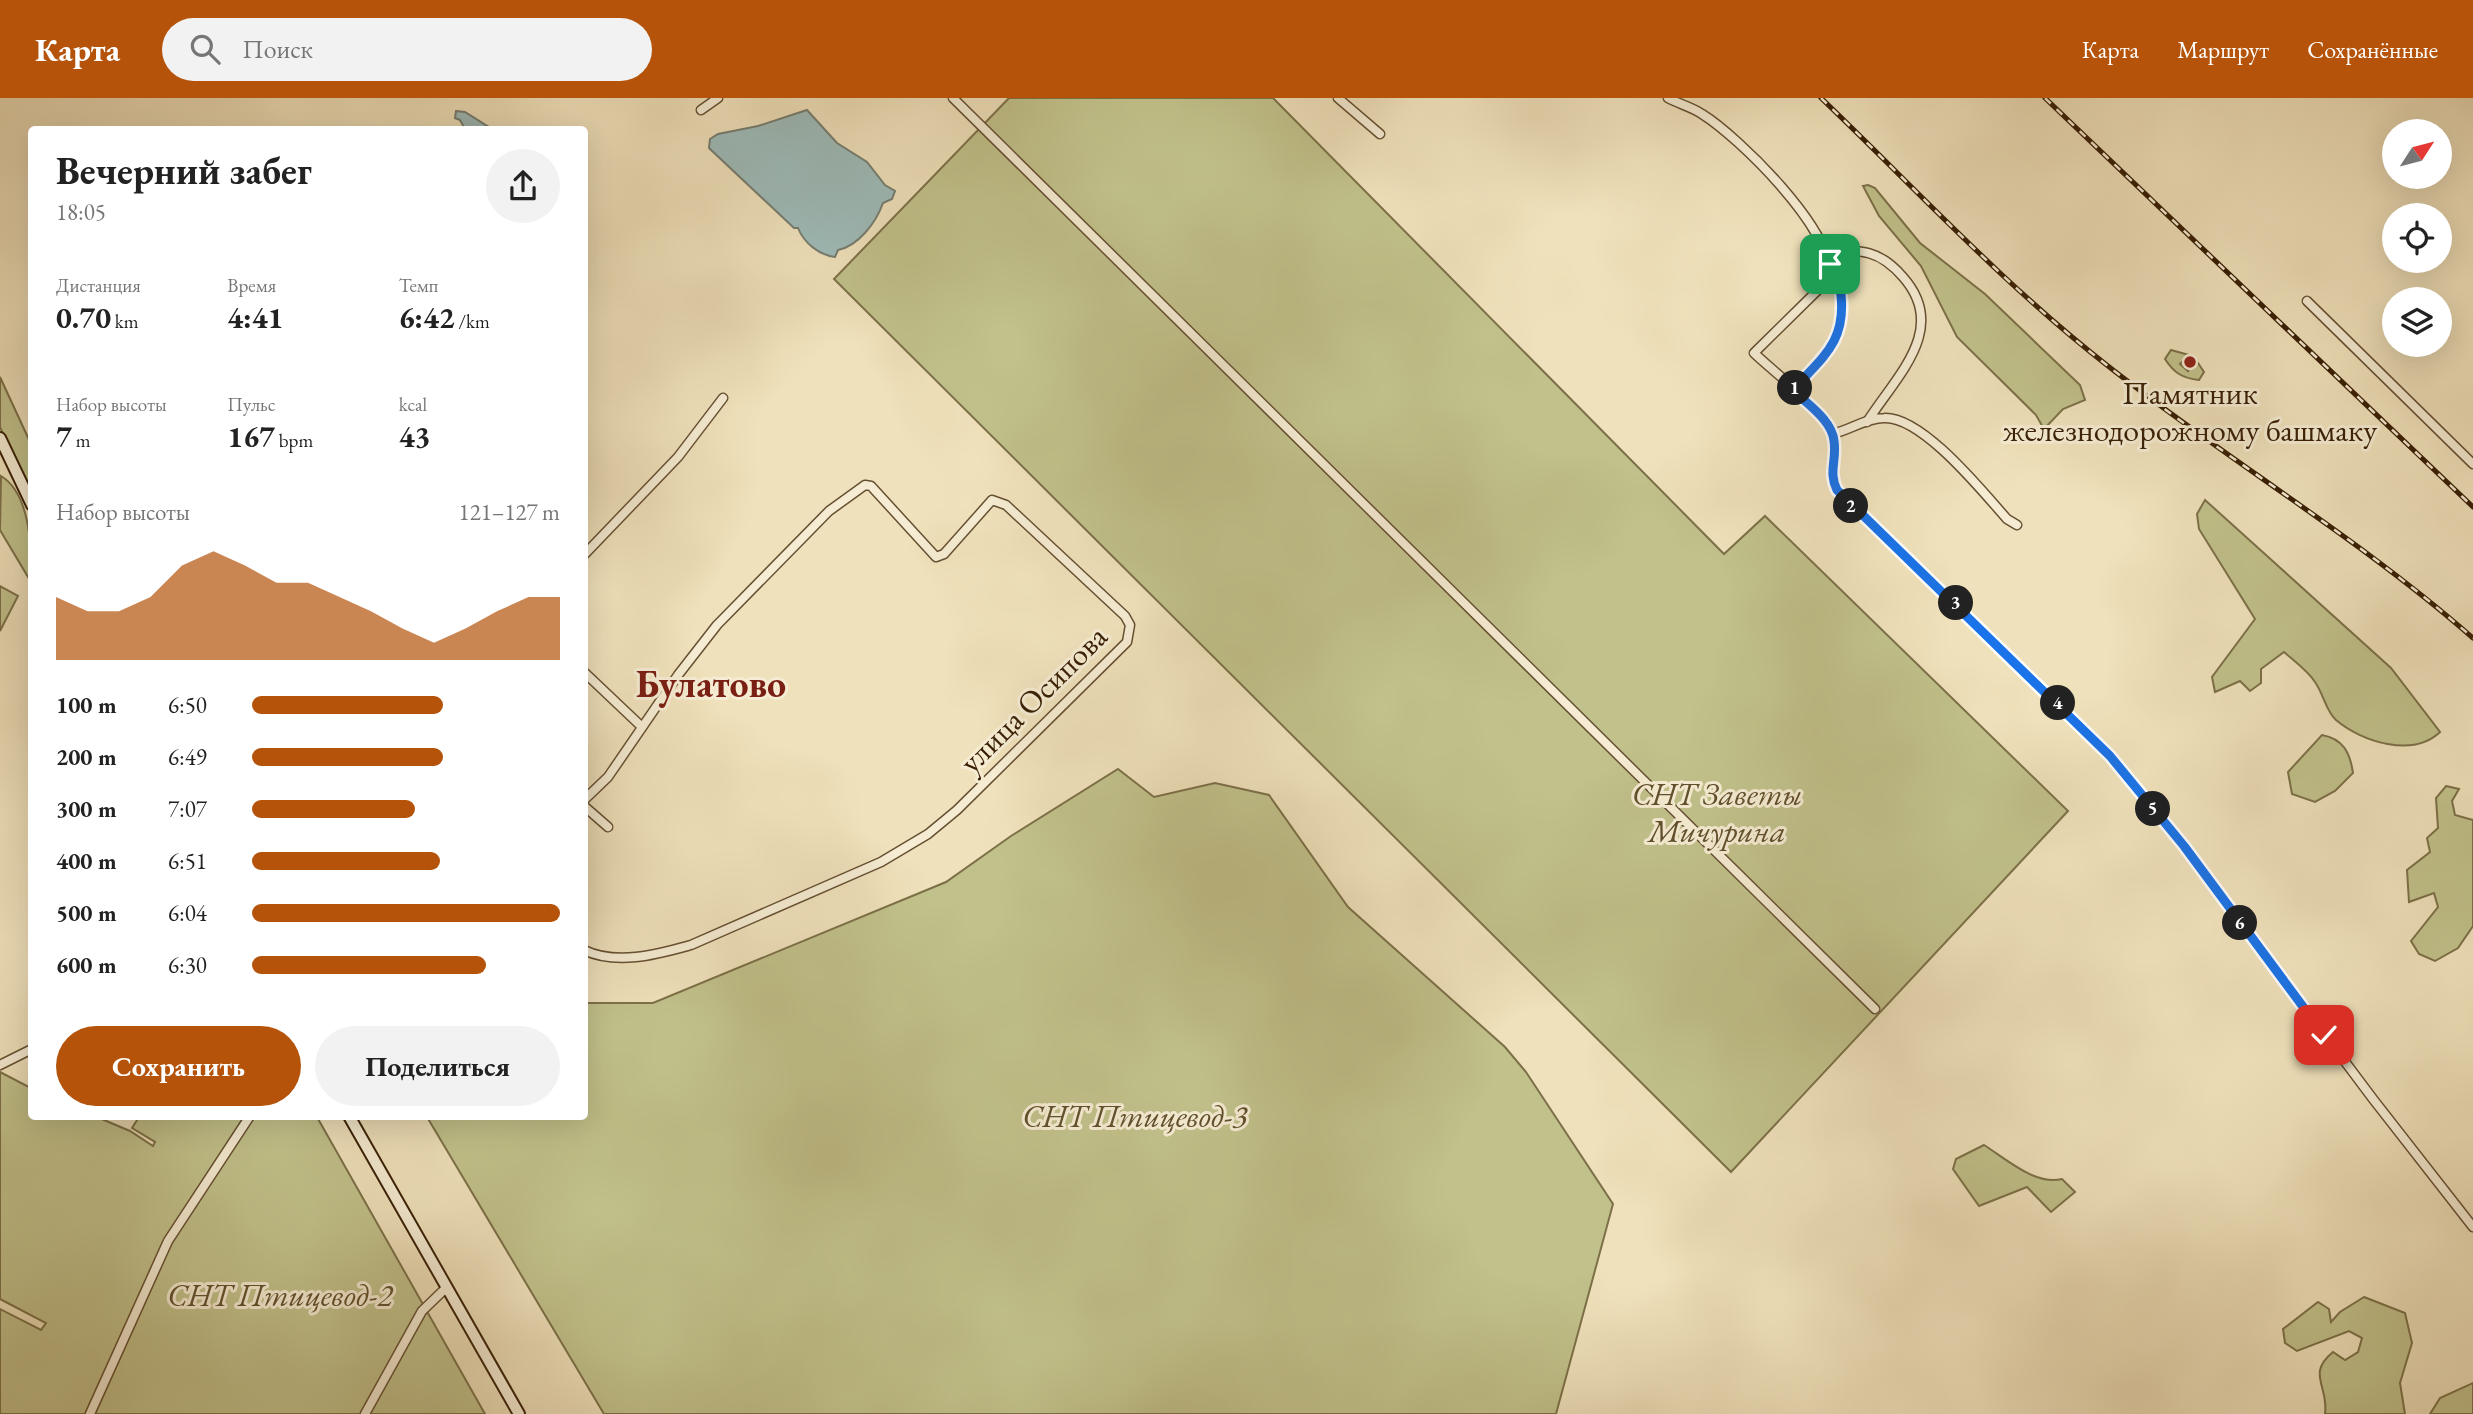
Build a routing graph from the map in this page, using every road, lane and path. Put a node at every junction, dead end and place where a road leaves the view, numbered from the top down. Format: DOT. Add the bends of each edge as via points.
graph roads {
  1 [pos="718,98"];
  2 [pos="953,98"];
  3 [pos="1338,98"];
  4 [pos="1668,98"];
  5 [pos="701,110"];
  6 [pos="1380,134"];
  7 [pos="1826,251"];
  8 [pos="1830,264"];
  9 [pos="2307,302"];
  10 [pos="1793,390"];
  11 [pos="723,398"];
  12 [pos="1867,422"];
  13 [pos="1832,435"];
  14 [pos="0,438"];
  15 [pos="2473,464"];
  16 [pos="28,497"];
  17 [pos="2017,525"];
  18 [pos="588,551"];
  19 [pos="588,676"];
  20 [pos="642,727"];
  21 [pos="588,796"];
  22 [pos="588,810"];
  23 [pos="608,827"];
  24 [pos="588,951"];
  25 [pos="1875,1009"];
  26 [pos="28,1051"];
  27 [pos="0,1065"];
  28 [pos="247,1120"];
  29 [pos="351,1120"];
  30 [pos="2473,1227"];
  31 [pos="447,1287"];
  32 [pos="90,1414"];
  33 [pos="365,1414"];
  34 [pos="519,1414"];
  1 -- 5 [label="street"];
  2 -- 25 [label="street"];
  3 -- 6 [label="street"];
  4 -- 7 [label="street" via="1702,114 1729,135 1799,208"];
  7 -- 8 [label="street"];
  7 -- 12 [label="street" via="1871,251 1899,272 1921,300 1919,340"];
  8 -- 10 [label="street" via="1840,279 1837,339"];
  8 -- 10 [label="street" via="1821,287 1754,353"];
  9 -- 15 [label="street"];
  10 -- 13 [label="street" via="1828,424"];
  11 -- 18 [label="street" via="678,457"];
  12 -- 13 [label="street"];
  12 -- 17 [label="street" via="1886,417 1924,432"];
  13 -- 30 [label="street" via="1832,480 1844,500 2110,756 2184,846"];
  14 -- 16 [label="main road"];
  19 -- 20 [label="street"];
  20 -- 21 [label="street, улица Осипова" via="608,777"];
  20 -- 24 [label="street, улица Осипова" via="717,625 829,510 865,485 871,486 936,557 944,554 992,500 1006,505 1130,625 1127,642 957,810 897,853 691,945 617,958"];
  22 -- 23 [label="street"];
  26 -- 27 [label="street"];
  28 -- 32 [label="street" via="168,1241"];
  29 -- 31 [label="main road"];
  31 -- 33 [label="street" via="422,1311"];
  31 -- 34 [label="main road"];
}
